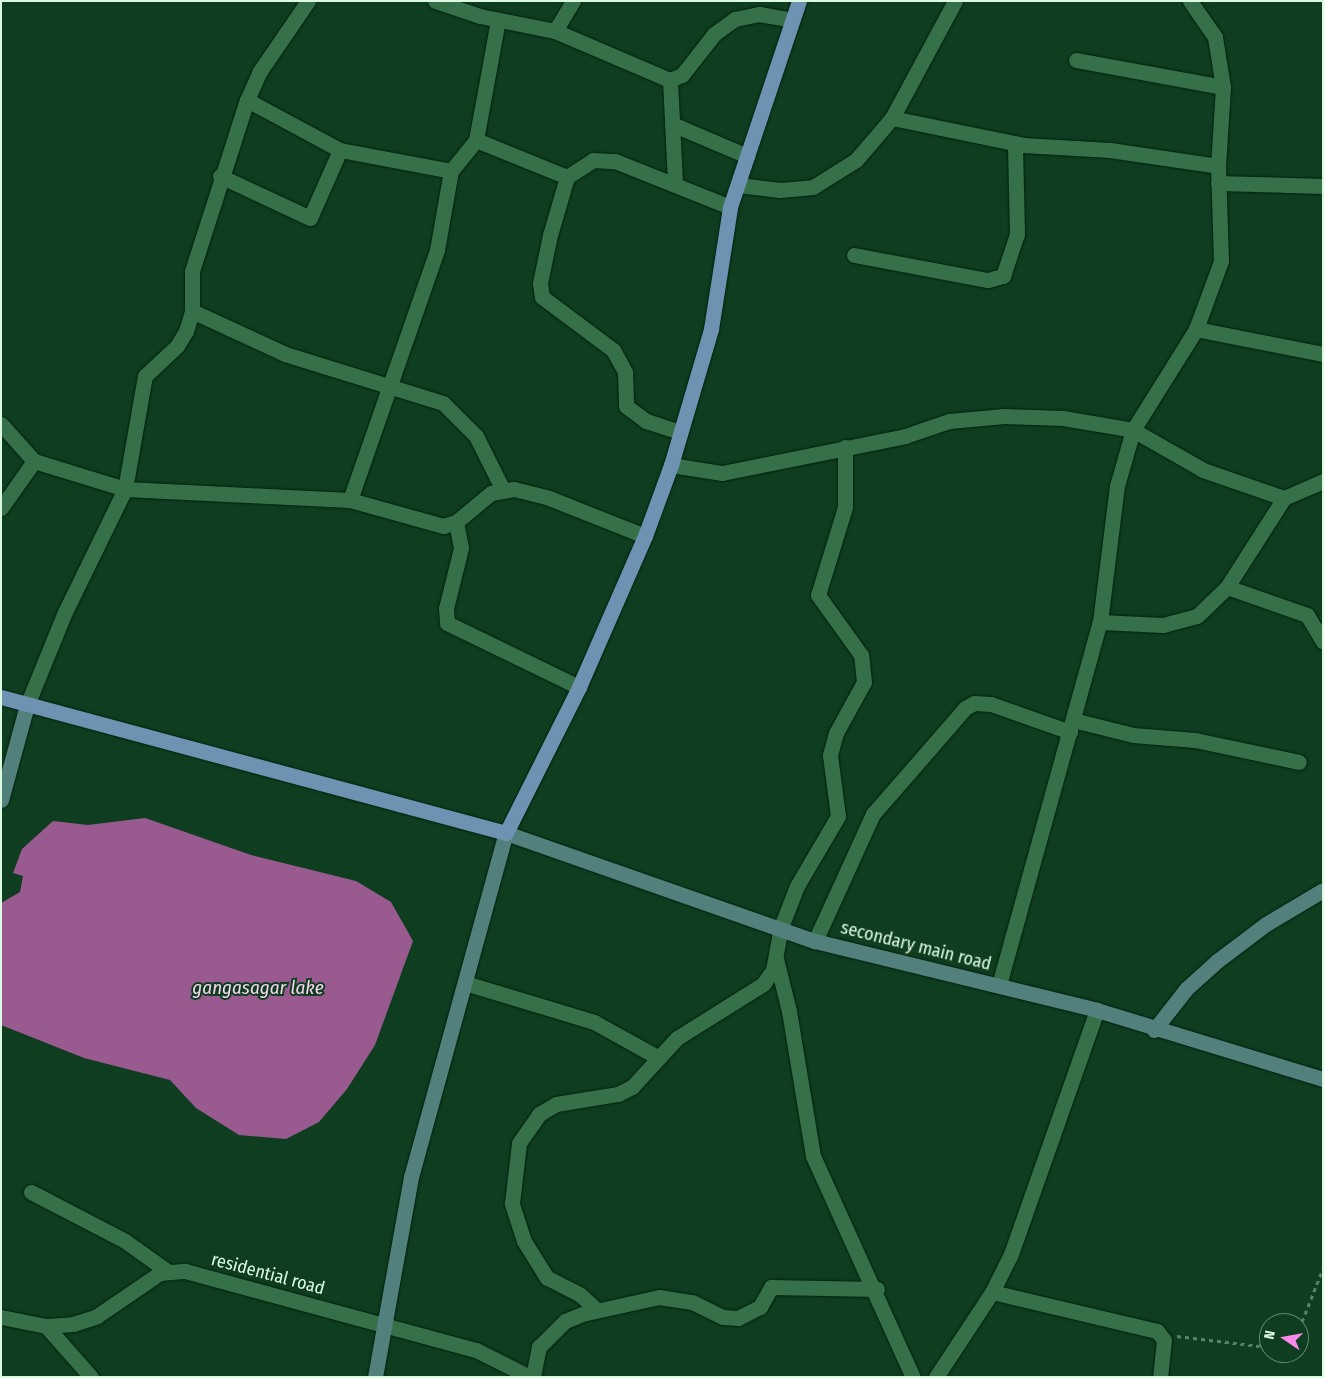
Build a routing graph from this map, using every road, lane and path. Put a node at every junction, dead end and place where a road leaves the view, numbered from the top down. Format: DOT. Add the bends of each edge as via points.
graph roads {
  1 [pos="308,1"];
  2 [pos="435,1"];
  3 [pos="573,1"];
  4 [pos="1190,1"];
  5 [pos="797,2"];
  6 [pos="952,2"];
  7 [pos="481,9"];
  8 [pos="498,20"];
  9 [pos="792,20"];
  10 [pos="555,31"];
  11 [pos="1076,60"];
  12 [pos="670,80"];
  13 [pos="1224,87"];
  14 [pos="247,100"];
  15 [pos="892,118"];
  16 [pos="672,124"];
  17 [pos="476,140"];
  18 [pos="1015,143"];
  19 [pos="340,150"];
  20 [pos="747,156"];
  21 [pos="1218,166"];
  22 [pos="451,171"];
  23 [pos="220,176"];
  24 [pos="567,177"];
  25 [pos="675,181"];
  26 [pos="1218,183"];
  27 [pos="738,185"];
  28 [pos="1323,186"];
  29 [pos="730,207"];
  30 [pos="854,255"];
  31 [pos="192,311"];
  32 [pos="1196,329"];
  33 [pos="1323,354"];
  34 [pos="391,385"];
  35 [pos="1,424"];
  36 [pos="1133,430"];
  37 [pos="680,432"];
  38 [pos="845,447"];
  39 [pos="34,460"];
  40 [pos="671,464"];
  41 [pos="1323,481"];
  42 [pos="125,489"];
  43 [pos="502,490"];
  44 [pos="1284,498"];
  45 [pos="350,500"];
  46 [pos="1,508"];
  47 [pos="456,522"];
  48 [pos="646,536"];
  49 [pos="1227,588"];
  50 [pos="1100,622"];
  51 [pos="1323,642"];
  52 [pos="580,687"];
  53 [pos="1,697"];
  54 [pos="27,705"];
  55 [pos="1072,726"];
  56 [pos="1299,762"];
  57 [pos="1,800"];
  58 [pos="506,833"];
  59 [pos="1323,890"];
  60 [pos="781,926"];
  61 [pos="815,940"];
  62 [pos="776,959"];
  63 [pos="465,983"];
  64 [pos="999,986"];
  65 [pos="1097,1010"];
  66 [pos="1154,1030"];
  67 [pos="659,1058"];
  68 [pos="1323,1079"];
  69 [pos="31,1192"];
  70 [pos="1323,1268"];
  71 [pos="167,1271"];
  72 [pos="877,1289"];
  73 [pos="992,1292"];
  74 [pos="597,1310"];
  75 [pos="1305,1313"];
  76 [pos="1,1318"];
  77 [pos="385,1324"];
  78 [pos="46,1326"];
  79 [pos="1162,1335"];
  80 [pos="1259,1346"];
  81 [pos="91,1377"];
  82 [pos="375,1377"];
  83 [pos="531,1377"];
  84 [pos="913,1377"];
  85 [pos="936,1377"];
  86 [pos="1160,1377"];
  1 -- 14 [label="street" via="260,71"];
  2 -- 7 [label="street"];
  3 -- 10 [label="street"];
  4 -- 13 [label="street" via="1215,37"];
  5 -- 9 [label="main road"];
  6 -- 15 [label="street"];
  7 -- 8 [label="street"];
  8 -- 10 [label="street"];
  8 -- 17 [label="street"];
  9 -- 12 [label="street" via="759,14 735,19 714,34 682,75"];
  9 -- 20 [label="main road"];
  10 -- 12 [label="street"];
  11 -- 13 [label="street"];
  12 -- 16 [label="street"];
  13 -- 21 [label="street"];
  14 -- 19 [label="street"];
  14 -- 23 [label="street"];
  15 -- 18 [label="street"];
  15 -- 27 [label="street" via="881,126 856,160 812,187 780,190"];
  16 -- 20 [label="street"];
  16 -- 25 [label="street"];
  17 -- 22 [label="street"];
  17 -- 24 [label="street"];
  18 -- 21 [label="street" via="1110,150"];
  18 -- 30 [label="street" via="1016,234 1003,276 988,280"];
  19 -- 22 [label="street"];
  19 -- 23 [label="street" via="310,218"];
  20 -- 27 [label="main road"];
  21 -- 26 [label="street"];
  22 -- 34 [label="street" via="436,250"];
  23 -- 31 [label="street" via="192,271"];
  24 -- 25 [label="street" via="593,160 602,159"];
  24 -- 37 [label="street" via="550,235 540,283 542,297 613,350 624,372 626,406 646,421"];
  25 -- 29 [label="street"];
  26 -- 28 [label="street"];
  26 -- 32 [label="street" via="1221,261"];
  27 -- 29 [label="main road"];
  29 -- 37 [label="main road" via="711,330"];
  31 -- 34 [label="street" via="284,354"];
  31 -- 42 [label="street" via="182,339 142,382"];
  32 -- 33 [label="street"];
  32 -- 36 [label="street"];
  34 -- 43 [label="street" via="456,412 476,436"];
  34 -- 45 [label="street"];
  35 -- 39 [label="street"];
  36 -- 38 [label="street" via="1083,420 1004,416 949,421"];
  36 -- 44 [label="street" via="1203,470"];
  36 -- 50 [label="street" via="1117,486"];
  37 -- 40 [label="main road"];
  38 -- 40 [label="street" via="722,473"];
  38 -- 60 [label="street" via="844,507 818,595 861,655 864,682 836,733 830,755 838,816 797,886"];
  39 -- 42 [label="street"];
  39 -- 46 [label="street"];
  40 -- 48 [label="main road"];
  41 -- 44 [label="street"];
  42 -- 45 [label="street"];
  42 -- 54 [label="street" via="65,612"];
  43 -- 47 [label="street" via="478,502"];
  43 -- 48 [label="street" via="549,498"];
  44 -- 49 [label="street"];
  45 -- 47 [label="street" via="433,524"];
  47 -- 52 [label="street" via="461,548 446,608 447,623"];
  48 -- 52 [label="main road"];
  49 -- 50 [label="street" via="1213,605 1183,622 1136,626"];
  49 -- 51 [label="street" via="1307,615"];
  50 -- 55 [label="street"];
  52 -- 58 [label="main road"];
  53 -- 54 [label="main road"];
  54 -- 57 [label="street"];
  54 -- 58 [label="main road"];
  55 -- 56 [label="street" via="1195,740"];
  55 -- 61 [label="street" via="991,704 974,703 965,708 873,814"];
  55 -- 64 [label="street"];
  58 -- 60 [label="street, secondary main road"];
  58 -- 63 [label="street"];
  59 -- 66 [label="street" via="1266,924 1217,961 1186,989"];
  60 -- 61 [label="street, secondary main road"];
  60 -- 62 [label="street"];
  61 -- 64 [label="street, secondary main road"];
  62 -- 67 [label="street" via="763,984 703,1019"];
  62 -- 72 [label="street" via="789,1011 813,1156"];
  63 -- 67 [label="street" via="594,1022"];
  63 -- 77 [label="street" via="411,1177"];
  64 -- 65 [label="street, secondary main road"];
  65 -- 66 [label="street, secondary main road"];
  65 -- 73 [label="street" via="1011,1254"];
  66 -- 68 [label="street, secondary main road"];
  67 -- 74 [label="street" via="632,1087 618,1094 556,1104 539,1114 519,1143 512,1203 524,1241 547,1278 579,1294"];
  69 -- 71 [label="street" via="125,1241"];
  70 -- 75 [label="path"];
  71 -- 77 [label="street, residential road" via="202,1274"];
  71 -- 78 [label="street" via="97,1316"];
  72 -- 74 [label="street" via="771,1287 760,1307 738,1318 723,1317 692,1302 659,1297"];
  72 -- 84 [label="street"];
  73 -- 79 [label="street"];
  73 -- 85 [label="street"];
  74 -- 83 [label="street" via="565,1321 553,1330 539,1347"];
  76 -- 78 [label="street"];
  77 -- 82 [label="street"];
  77 -- 83 [label="street, residential road" via="476,1350"];
  78 -- 81 [label="street"];
  79 -- 80 [label="path"];
  79 -- 86 [label="street"];
}
